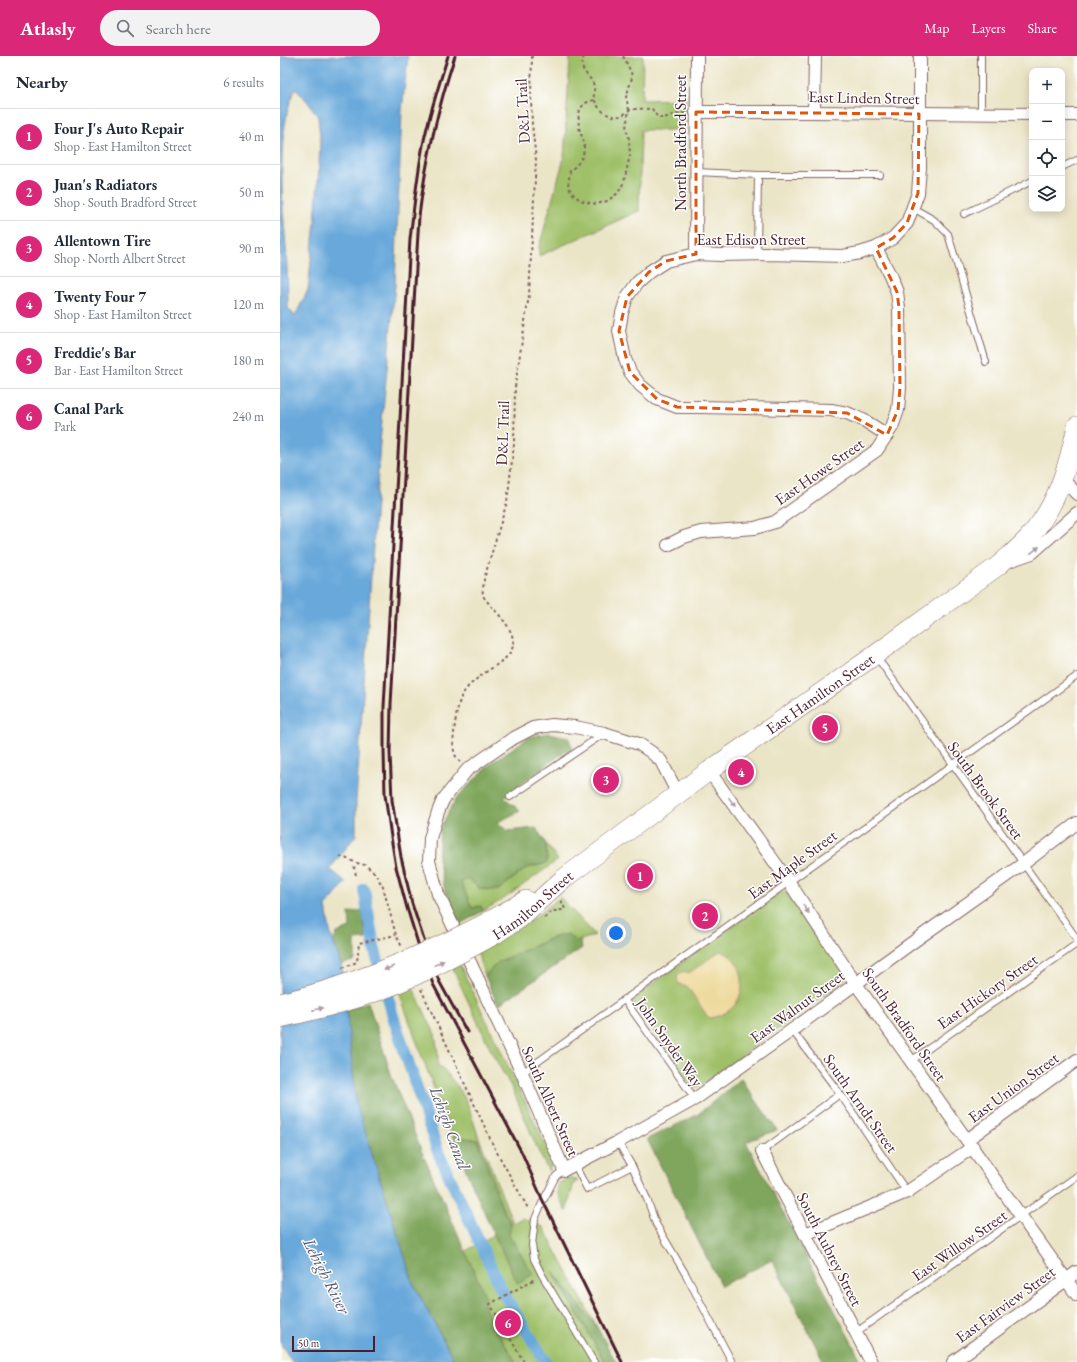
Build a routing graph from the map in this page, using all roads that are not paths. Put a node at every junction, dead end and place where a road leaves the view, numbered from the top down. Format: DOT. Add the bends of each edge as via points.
graph roads {
  1 [pos="697,56"];
  2 [pos="815,56"];
  3 [pos="920,56"];
  4 [pos="981,56"];
  5 [pos="692,112"];
  6 [pos="814,112"];
  7 [pos="919,114"];
  8 [pos="981,114"];
  9 [pos="1029,114"];
  10 [pos="1065,115"];
  11 [pos="1077,115"];
  12 [pos="1077,160"];
  13 [pos="1065,166"];
  14 [pos="696,172"];
  15 [pos="758,175"];
  16 [pos="880,175"];
  17 [pos="1029,182"];
  18 [pos="913,208"];
  19 [pos="964,214"];
  20 [pos="876,248"];
  21 [pos="696,254"];
  22 [pos="758,254"];
  23 [pos="986,362"];
  24 [pos="1077,426"];
  25 [pos="887,435"];
  26 [pos="1063,480"];
  27 [pos="1077,494"];
  28 [pos="1077,513"];
  29 [pos="668,545"];
  30 [pos="999,565"];
  31 [pos="875,655"];
  32 [pos="1077,676"];
  33 [pos="604,733"];
  34 [pos="953,765"];
  35 [pos="709,771"];
  36 [pos="678,794"];
  37 [pos="510,797"];
  38 [pos="1077,823"];
  39 [pos="1023,864"];
  40 [pos="563,879"];
  41 [pos="789,882"];
  42 [pos="491,928"];
  43 [pos="1077,941"];
  44 [pos="856,984"];
  45 [pos="624,999"];
  46 [pos="280,1003"];
  47 [pos="280,1018"];
  48 [pos="792,1030"];
  49 [pos="1077,1060"];
  50 [pos="911,1061"];
  51 [pos="522,1073"];
  52 [pos="840,1094"];
  53 [pos="695,1099"];
  54 [pos="618,1142"];
  55 [pos="970,1143"];
  56 [pos="762,1151"];
  57 [pos="575,1165"];
  58 [pos="632,1166"];
  59 [pos="564,1170"];
  60 [pos="1077,1176"];
  61 [pos="907,1192"];
  62 [pos="1022,1216"];
  63 [pos="805,1234"];
  64 [pos="1077,1272"];
  65 [pos="1066,1279"];
  66 [pos="1077,1295"];
  67 [pos="855,1333"];
  68 [pos="594,1362"];
  69 [pos="732,1362"];
  70 [pos="871,1362"];
  71 [pos="953,1362"];
  1 -- 5 [label="street, North Bradford Street"];
  2 -- 6 [label="street"];
  3 -- 7 [label="street, East Edison Street"];
  4 -- 8 [label="lane"];
  5 -- 6 [label="street, East Linden Street"];
  5 -- 14 [label="street, North Bradford Street"];
  6 -- 7 [label="street, East Linden Street"];
  7 -- 8 [label="street, East Linden Street"];
  7 -- 18 [label="street, East Edison Street" via="920,168 918,193"];
  8 -- 9 [label="street, East Linden Street"];
  10 -- 11 [label="street"];
  12 -- 13 [label="lane"];
  14 -- 15 [label="lane"];
  14 -- 21 [label="street, North Bradford Street"];
  15 -- 16 [label="lane"];
  15 -- 22 [label="lane"];
  17 -- 19 [label="lane"];
  18 -- 20 [label="street, East Edison Street" via="907,223 893,238"];
  18 -- 23 [label="lane" via="934,220 948,234"];
  20 -- 22 [label="street, East Edison Street" via="843,256"];
  20 -- 25 [label="street, East Howe Street" via="897,292 899,308 898,410"];
  21 -- 22 [label="street, East Edison Street"];
  21 -- 25 [label="street, East Edison Street" via="666,261 637,283 627,297 619,330 625,359 630,372 640,385 657,399 677,407 831,410 847,413 865,421"];
  24 -- 26 [label="main road"];
  25 -- 29 [label="street, East Howe Street" via="877,450 774,522 755,528 701,532"];
  26 -- 27 [label="street"];
  26 -- 30 [label="main road" via="1039,524"];
  30 -- 28 [label="street, East Hamilton Street, one-way" via="1032,553"];
  30 -- 31 [label="main road, East Hamilton Street"];
  31 -- 34 [label="lane, South Brook Street"];
  31 -- 35 [label="main road, East Hamilton Street"];
  32 -- 34 [label="lane, East Maple Street"];
  33 -- 36 [label="street, South Albert Street" via="639,744 651,752 661,761"];
  33 -- 37 [label="lane"];
  33 -- 51 [label="street, South Albert Street" via="552,725 532,728 512,739 467,770 443,800 430,838 429,861 438,894"];
  34 -- 39 [label="lane, South Brook Street"];
  34 -- 41 [label="lane, East Maple Street"];
  35 -- 36 [label="main road, East Hamilton Street"];
  35 -- 41 [label="street, South Bradford Street, one-way"];
  36 -- 40 [label="main road, East Hamilton Street"];
  38 -- 39 [label="street, East Walnut Street"];
  39 -- 43 [label="lane, South Brook Street"];
  39 -- 44 [label="street, East Walnut Street"];
  40 -- 42 [label="main road, Hamilton Street" via="520,918"];
  41 -- 44 [label="street, South Bradford Street, one-way"];
  41 -- 45 [label="lane, East Maple Street"];
  42 -- 46 [label="main road, Hamilton Street, one-way, bridge" via="437,947 365,978"];
  47 -- 42 [label="main road, Hamilton Street, one-way, bridge" via="327,1007 389,987 471,948"];
  43 -- 50 [label="lane, East Hickory Street" via="1075,945"];
  44 -- 48 [label="street, East Walnut Street"];
  44 -- 50 [label="street, South Bradford Street"];
  45 -- 51 [label="lane, East Maple Street"];
  45 -- 53 [label="lane, John Snyder Way"];
  48 -- 52 [label="lane, South Arndt Street"];
  48 -- 53 [label="street, East Walnut Street"];
  49 -- 55 [label="street, East Union Street"];
  50 -- 55 [label="street, South Bradford Street"];
  51 -- 59 [label="street, South Albert Street"];
  52 -- 56 [label="lane"];
  52 -- 61 [label="lane, South Arndt Street"];
  53 -- 54 [label="street, East Walnut Street"];
  54 -- 57 [label="street, East Walnut Street"];
  54 -- 58 [label="lane"];
  55 -- 61 [label="street, East Union Street"];
  55 -- 62 [label="street, South Bradford Street"];
  56 -- 63 [label="street, South Aubrey Street"];
  57 -- 58 [label="lane" via="588,1189"];
  57 -- 59 [label="street, East Walnut Street"];
  58 -- 69 [label="lane" via="656,1224"];
  59 -- 68 [label="lane, South Albert Street" via="556,1176 535,1219 532,1245 534,1259"];
  60 -- 62 [label="lane, East Willow Street"];
  61 -- 63 [label="street, East Union Street"];
  62 -- 65 [label="street, South Bradford Street"];
  62 -- 67 [label="lane, East Willow Street"];
  63 -- 67 [label="street, South Aubrey Street"];
  64 -- 65 [label="street, East Fairview Street"];
  65 -- 66 [label="street, South Bradford Street"];
  65 -- 71 [label="street, East Fairview Street"];
  67 -- 70 [label="street, South Aubrey Street"];
}
